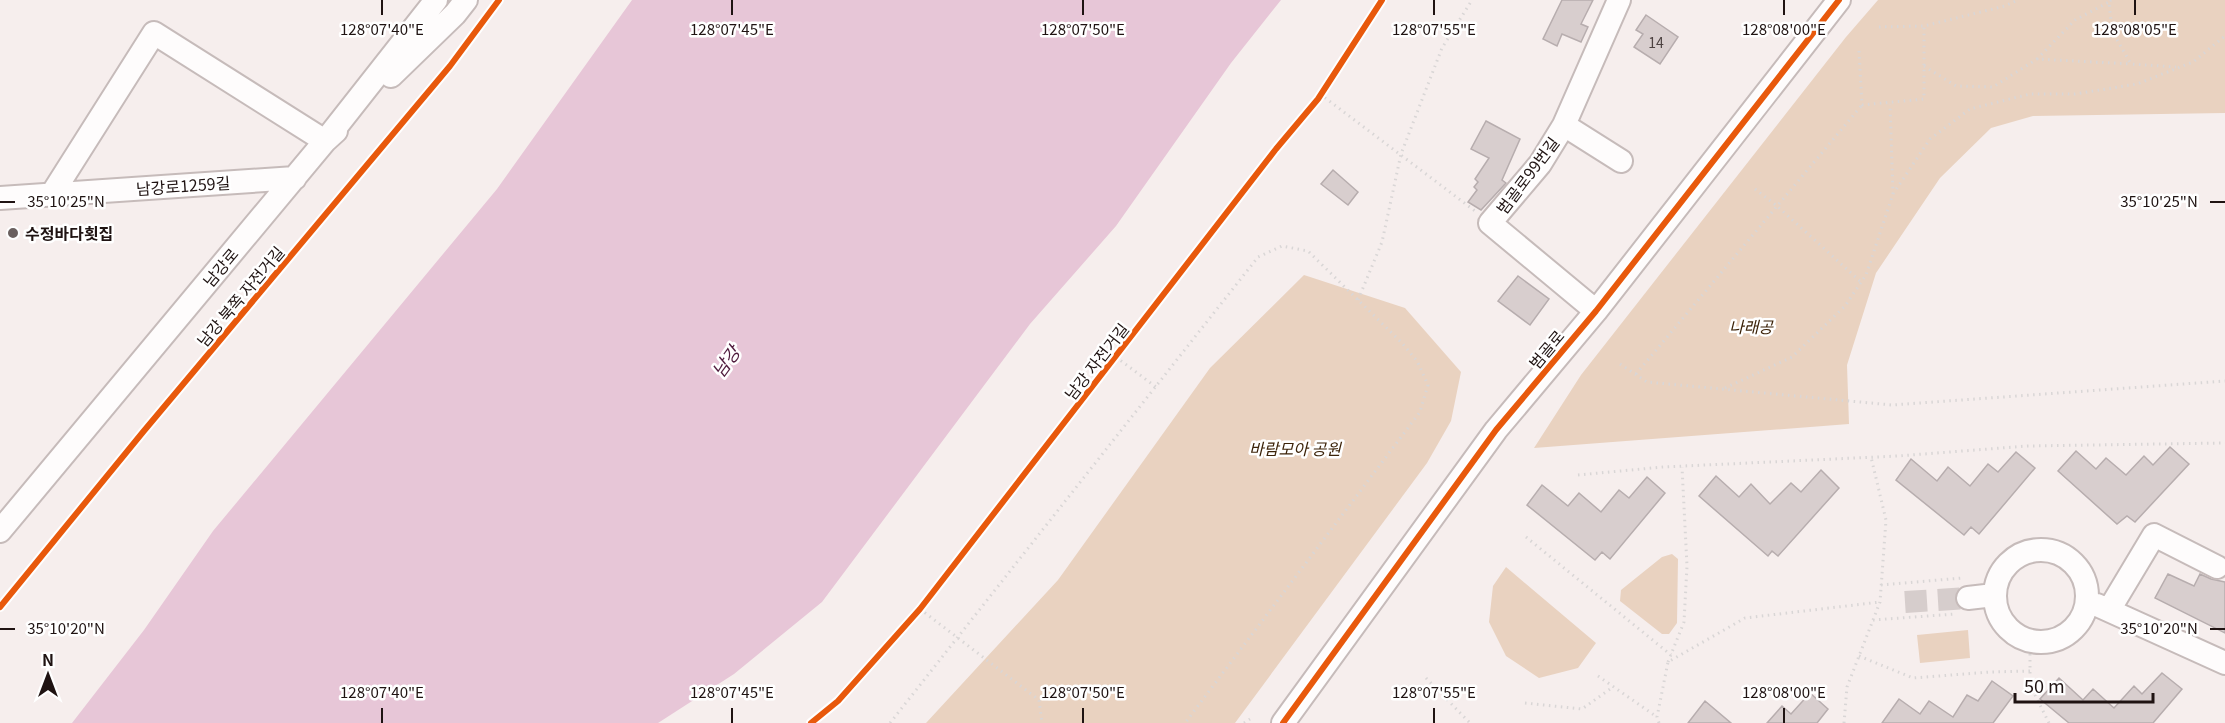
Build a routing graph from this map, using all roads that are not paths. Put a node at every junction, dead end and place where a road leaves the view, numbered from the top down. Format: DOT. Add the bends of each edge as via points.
graph roads {
  1 [pos="436,0"];
  2 [pos="466,0"];
  3 [pos="1619,0"];
  4 [pos="1839,0"];
  5 [pos="1564,125"];
  6 [pos="325,141"];
  7 [pos="1621,161"];
  8 [pos="295,178"];
  9 [pos="52,194"];
  10 [pos="0,198"];
  11 [pos="1596,311"];
  12 [pos="0,531"];
  13 [pos="2217,567"];
  14 [pos="1994,595"];
  15 [pos="1965,596"];
  16 [pos="2087,600"];
  17 [pos="2109,610"];
  18 [pos="2225,663"];
  19 [pos="1283,723"];
  1 -- 6 [label="street, 남강로"];
  2 -- 6 [label="street"];
  3 -- 5 [label="street, 범골로99번길"];
  4 -- 11 [label="street, 범골로"];
  5 -- 7 [label="street"];
  5 -- 11 [label="street, 범골로99번길" via="1540,164 1490,223"];
  6 -- 8 [label="street, 남강로"];
  6 -- 9 [label="street" via="154,33"];
  8 -- 9 [label="street, 남강로1259길"];
  8 -- 12 [label="street, 남강로"];
  9 -- 10 [label="street, 남강로1259길"];
  11 -- 19 [label="street, 범골로" via="1496,430"];
  13 -- 17 [label="street" via="2154,535"];
  14 -- 15 [label="street"];
  14 -- 16 [label="street" via="1996,611 2004,625 2016,636 2046,643 2074,629"];
  14 -- 16 [label="street" via="2000,575 2015,558 2028,551 2043,550 2071,561 2086,586"];
  16 -- 17 [label="street"];
  17 -- 18 [label="street"];
}
